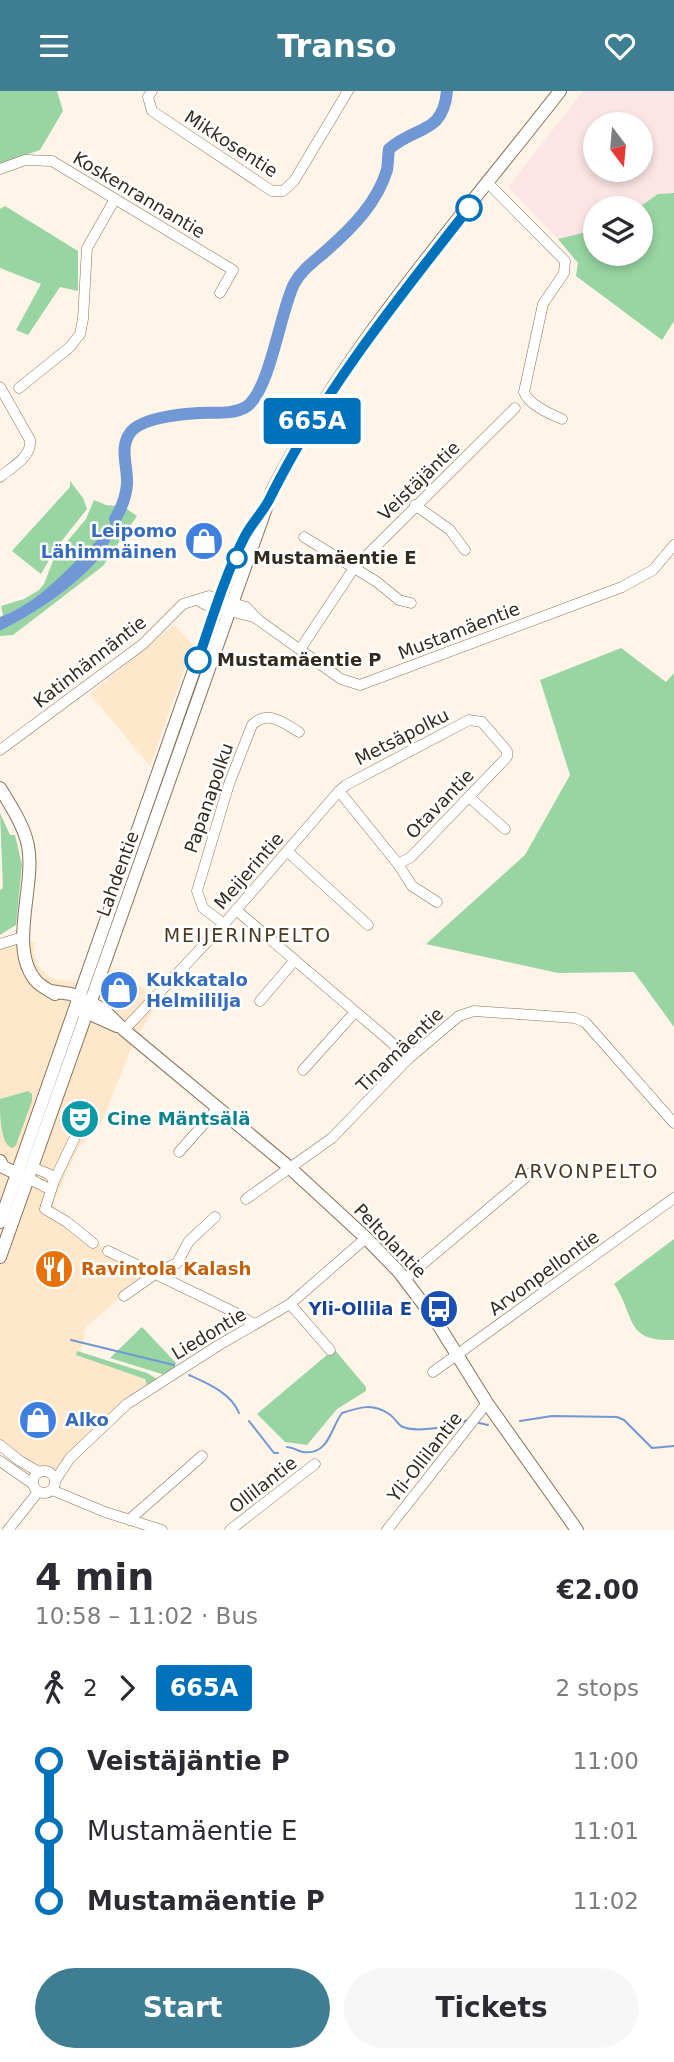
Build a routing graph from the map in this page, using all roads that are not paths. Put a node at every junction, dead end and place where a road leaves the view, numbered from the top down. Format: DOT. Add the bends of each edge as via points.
graph roads {
  1 [pos="152,91"];
  2 [pos="348,91"];
  3 [pos="560,91"];
  4 [pos="0,169"];
  5 [pos="488,183"];
  6 [pos="115,199"];
  7 [pos="220,293"];
  8 [pos="0,387"];
  9 [pos="19,388"];
  10 [pos="515,408"];
  11 [pos="562,419"];
  12 [pos="0,477"];
  13 [pos="268,502"];
  14 [pos="415,506"];
  15 [pos="304,537"];
  16 [pos="674,545"];
  17 [pos="465,550"];
  18 [pos="354,568"];
  19 [pos="218,603"];
  20 [pos="411,603"];
  21 [pos="233,607"];
  22 [pos="301,648"];
  23 [pos="482,722"];
  24 [pos="299,732"];
  25 [pos="0,750"];
  26 [pos="0,787"];
  27 [pos="339,791"];
  28 [pos="469,797"];
  29 [pos="505,829"];
  30 [pos="287,852"];
  31 [pos="398,864"];
  32 [pos="437,902"];
  33 [pos="236,910"];
  34 [pos="223,924"];
  35 [pos="368,925"];
  36 [pos="23,937"];
  37 [pos="0,944"];
  38 [pos="295,960"];
  39 [pos="260,1001"];
  40 [pos="83,1005"];
  41 [pos="355,1012"];
  42 [pos="122,1029"];
  43 [pos="408,1059"];
  44 [pos="303,1070"];
  45 [pos="217,1109"];
  46 [pos="674,1123"];
  47 [pos="75,1137"];
  48 [pos="179,1151"];
  49 [pos="0,1161"];
  50 [pos="289,1167"];
  51 [pos="24,1170"];
  52 [pos="532,1172"];
  53 [pos="52,1185"];
  54 [pos="674,1198"];
  55 [pos="246,1199"];
  56 [pos="215,1217"];
  57 [pos="0,1222"];
  58 [pos="366,1238"];
  59 [pos="93,1243"];
  60 [pos="108,1251"];
  61 [pos="0,1257"];
  62 [pos="155,1274"];
  63 [pos="405,1279"];
  64 [pos="124,1296"];
  65 [pos="290,1304"];
  66 [pos="254,1324"];
  67 [pos="330,1350"];
  68 [pos="457,1355"];
  69 [pos="433,1372"];
  70 [pos="487,1403"];
  71 [pos="0,1445"];
  72 [pos="202,1455"];
  73 [pos="0,1461"];
  74 [pos="315,1464"];
  75 [pos="49,1479"];
  76 [pos="36,1488"];
  77 [pos="129,1520"];
  78 [pos="8,1530"];
  79 [pos="162,1530"];
  80 [pos="230,1530"];
  81 [pos="387,1530"];
  82 [pos="577,1530"];
  1 -- 2 [label="street, Mikkosentie" via="148,104 158,116 272,191 283,191 295,181"];
  3 -- 5 [label="main road, Lahdentie"];
  4 -- 6 [label="street, Koskenrannantie" via="25,160 52,161"];
  5 -- 11 [label="street" via="565,261 564,273 543,304 524,393"];
  5 -- 13 [label="main road, Lahdentie" via="345,371 286,464"];
  6 -- 7 [label="street, Koskenrannantie" via="233,270"];
  6 -- 9 [label="street" via="87,248 80,334"];
  8 -- 12 [label="street" via="31,449"];
  10 -- 14 [label="street, Veistäjäntie"];
  13 -- 19 [label="main road, Lahdentie" via="245,537"];
  13 -- 21 [label="main road, Lahdentie"];
  14 -- 17 [label="street" via="450,530"];
  14 -- 18 [label="street, Veistäjäntie"];
  15 -- 18 [label="street"];
  16 -- 22 [label="street, Mustamäentie" via="653,570 622,587 360,685 341,679"];
  18 -- 20 [label="street" via="399,600"];
  18 -- 22 [label="street, Veistäjäntie"];
  19 -- 21 [label="street, Katinhännäntie"];
  19 -- 25 [label="street, Katinhännäntie" via="197,600 183,604 143,644"];
  19 -- 40 [label="main road, Lahdentie"];
  21 -- 22 [label="street, Mustamäentie" via="246,607"];
  21 -- 40 [label="main road, Lahdentie"];
  23 -- 27 [label="street, Metsäpolku" via="470,720"];
  23 -- 28 [label="street, Otavantie" via="508,754"];
  24 -- 34 [label="street, Papanapolku" via="271,717 258,719 229,784 197,891 203,908"];
  26 -- 36 [label="main road, Peltolantie" via="28,844"];
  27 -- 30 [label="street, Meijerintie"];
  27 -- 31 [label="street, Otavantie"];
  28 -- 29 [label="street"];
  28 -- 31 [label="street, Otavantie" via="411,857"];
  30 -- 33 [label="street, Meijerintie"];
  30 -- 35 [label="street"];
  31 -- 32 [label="street" via="412,886"];
  33 -- 34 [label="street, Meijerintie"];
  33 -- 38 [label="street"];
  34 -- 42 [label="street, Meijerintie"];
  36 -- 37 [label="street"];
  36 -- 40 [label="main road, Peltolantie" via="24,957 36,982"];
  38 -- 39 [label="street"];
  38 -- 41 [label="street"];
  40 -- 42 [label="main road, Peltolantie" via="110,1014"];
  40 -- 51 [label="main road, Lahdentie"];
  41 -- 43 [label="street"];
  41 -- 44 [label="street"];
  42 -- 45 [label="main road, Peltolantie"];
  43 -- 46 [label="street, Tinamäentie" via="458,1016 474,1011 575,1018 591,1027"];
  43 -- 50 [label="street, Tinamäentie" via="332,1137"];
  45 -- 48 [label="street"];
  45 -- 50 [label="main road, Peltolantie"];
  47 -- 53 [label="street"];
  49 -- 51 [label="main road" via="7,1159"];
  50 -- 55 [label="street, Tinamäentie"];
  50 -- 58 [label="main road, Peltolantie"];
  51 -- 53 [label="street" via="50,1174"];
  51 -- 57 [label="main road, Lahdentie"];
  51 -- 61 [label="main road, Lahdentie"];
  52 -- 63 [label="street"];
  53 -- 59 [label="street" via="45,1209"];
  54 -- 68 [label="street, Arvonpellontie"];
  56 -- 62 [label="street" via="189,1241 177,1263"];
  58 -- 63 [label="main road, Peltolantie"];
  58 -- 65 [label="street, Liedontie"];
  60 -- 62 [label="street"];
  62 -- 64 [label="street"];
  62 -- 66 [label="street"];
  63 -- 68 [label="main road, Peltolantie"];
  65 -- 66 [label="street, Liedontie"];
  65 -- 67 [label="street"];
  66 -- 75 [label="street, Liedontie" via="127,1404"];
  68 -- 69 [label="street, Arvonpellontie"];
  68 -- 70 [label="main road, Peltolantie"];
  70 -- 81 [label="street, Yli-Ollilantie"];
  70 -- 82 [label="main road, Peltolantie"];
  71 -- 75 [label="street"];
  72 -- 77 [label="street"];
  73 -- 76 [label="street"];
  74 -- 80 [label="street, Ollilantie"];
  75 -- 76 [label="street" via="44,1493"];
  75 -- 76 [label="street, Liedontie" via="34,1477"];
  75 -- 77 [label="street"];
  76 -- 78 [label="street"];
  77 -- 79 [label="street"];
}
